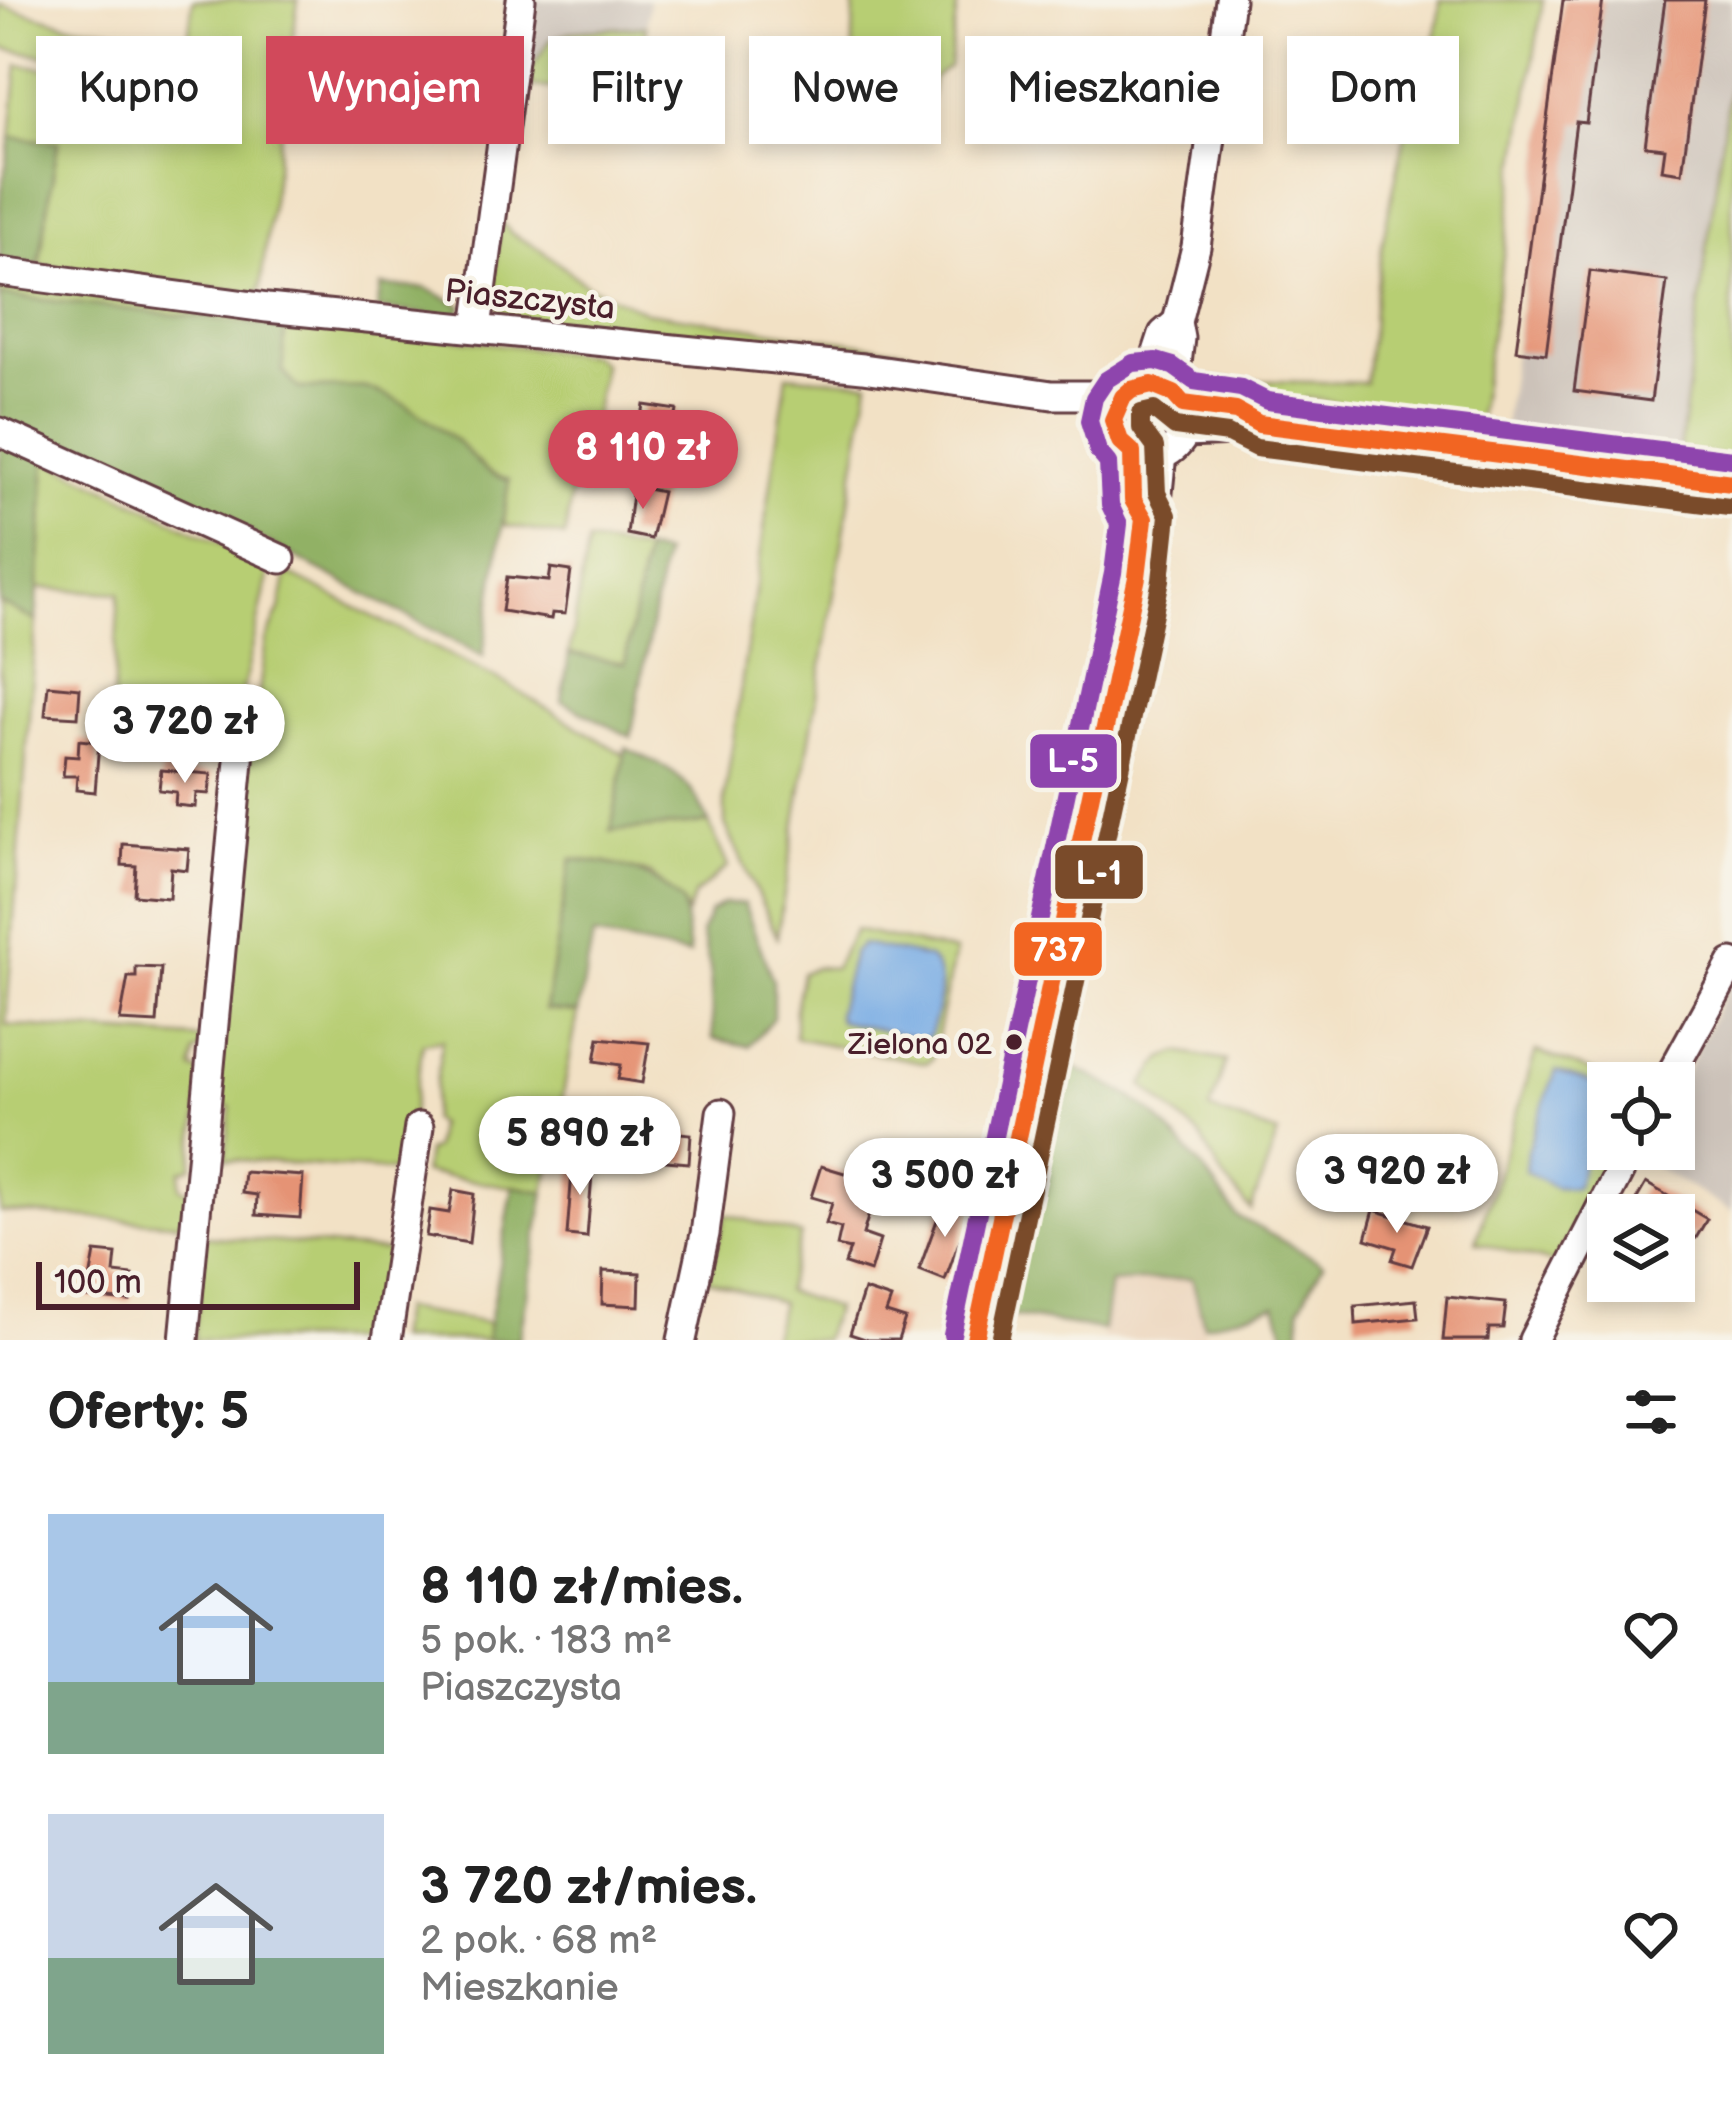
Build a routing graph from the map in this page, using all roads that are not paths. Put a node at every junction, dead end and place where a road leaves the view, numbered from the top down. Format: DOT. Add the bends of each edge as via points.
graph roads {
  1 [pos="521,0"];
  2 [pos="1230,0"];
  3 [pos="0,272"];
  4 [pos="477,328"];
  5 [pos="1148,399"];
  6 [pos="1258,424"];
  7 [pos="0,432"];
  8 [pos="1184,434"];
  9 [pos="1132,452"];
  10 [pos="1162,454"];
  11 [pos="1732,483"];
  12 [pos="1144,519"];
  13 [pos="281,559"];
  14 [pos="242,729"];
  15 [pos="1732,963"];
  16 [pos="1678,1062"];
  17 [pos="721,1113"];
  18 [pos="419,1127"];
  19 [pos="1619,1170"];
  20 [pos="184,1340"];
  21 [pos="388,1340"];
  22 [pos="682,1340"];
  23 [pos="975,1340"];
  24 [pos="1533,1340"];
  1 -- 4 [label="street"];
  2 -- 5 [label="street" via="1180,338"];
  3 -- 4 [label="street, Piaszczysta"];
  4 -- 5 [label="street, Piaszczysta" via="1052,395"];
  5 -- 6 [label="street, Piaszczysta" via="1236,412"];
  5 -- 8 [label="street"];
  5 -- 9 [label="street" via="1120,441"];
  6 -- 8 [label="street"];
  6 -- 11 [label="street"];
  7 -- 13 [label="street"];
  8 -- 10 [label="street"];
  9 -- 10 [label="street"];
  9 -- 12 [label="street" via="1133,500"];
  10 -- 12 [label="street" via="1157,502"];
  12 -- 23 [label="street"];
  14 -- 20 [label="street"];
  15 -- 16 [label="street"];
  17 -- 22 [label="street"];
  18 -- 21 [label="street"];
  19 -- 24 [label="street"];
}
